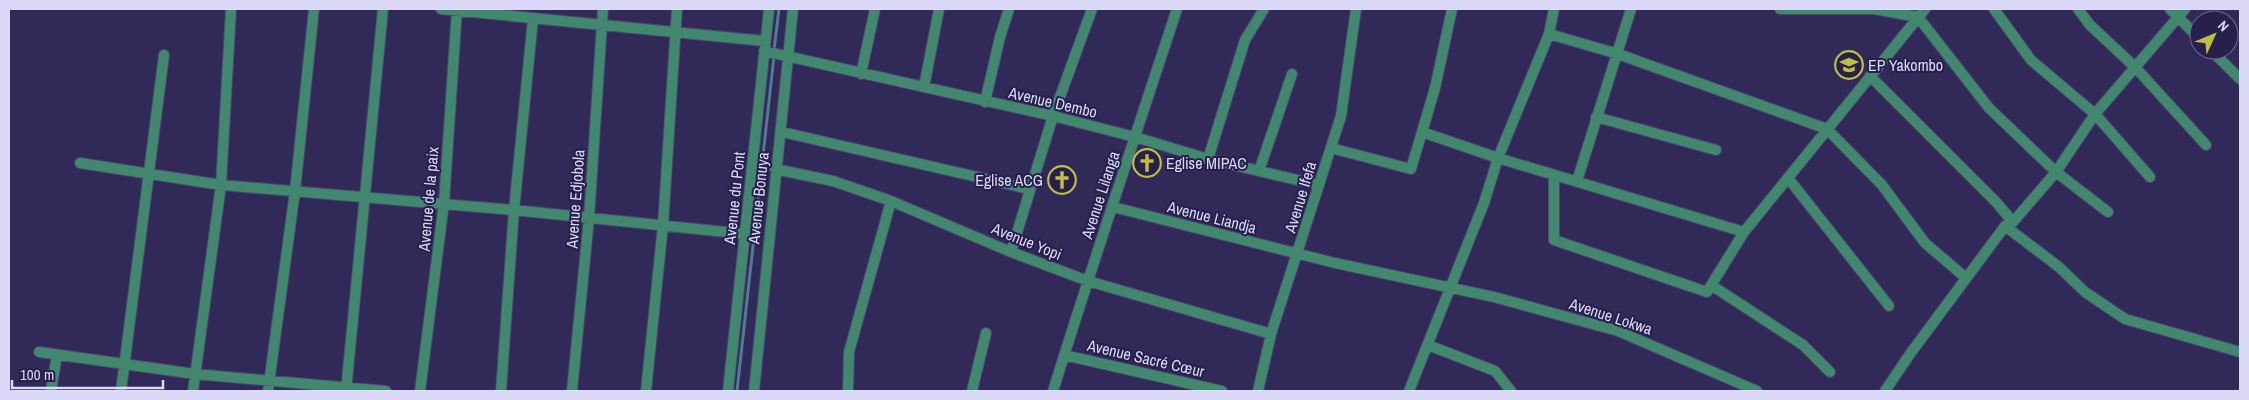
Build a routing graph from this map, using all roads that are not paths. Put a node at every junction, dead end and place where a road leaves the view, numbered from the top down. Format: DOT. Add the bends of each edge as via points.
graph roads {
  1 [pos="231,9"];
  2 [pos="314,9"];
  3 [pos="384,9"];
  4 [pos="441,9"];
  5 [pos="603,9"];
  6 [pos="677,9"];
  7 [pos="769,9"];
  8 [pos="793,9"];
  9 [pos="875,9"];
  10 [pos="939,9"];
  11 [pos="1009,9"];
  12 [pos="1092,9"];
  13 [pos="1177,9"];
  14 [pos="1264,9"];
  15 [pos="1356,9"];
  16 [pos="1452,9"];
  17 [pos="1554,9"];
  18 [pos="1631,9"];
  19 [pos="1780,9"];
  20 [pos="1994,9"];
  21 [pos="2078,9"];
  22 [pos="2170,9"];
  23 [pos="2185,9"];
  24 [pos="457,10"];
  25 [pos="1921,13"];
  26 [pos="528,15"];
  27 [pos="2178,17"];
  28 [pos="602,26"];
  29 [pos="2189,28"];
  30 [pos="675,33"];
  31 [pos="1549,34"];
  32 [pos="773,51"];
  33 [pos="1618,54"];
  34 [pos="164,55"];
  35 [pos="2221,60"];
  36 [pos="2135,67"];
  37 [pos="862,74"];
  38 [pos="1292,74"];
  39 [pos="1870,76"];
  40 [pos="2240,79"];
  41 [pos="924,86"];
  42 [pos="986,102"];
  43 [pos="2095,114"];
  44 [pos="1053,116"];
  45 [pos="1596,117"];
  46 [pos="1827,129"];
  47 [pos="782,132"];
  48 [pos="1422,132"];
  49 [pos="1135,137"];
  50 [pos="2206,145"];
  51 [pos="1331,148"];
  52 [pos="1716,150"];
  53 [pos="1498,158"];
  54 [pos="1208,159"];
  55 [pos="80,163"];
  56 [pos="775,169"];
  57 [pos="1258,171"];
  58 [pos="2056,172"];
  59 [pos="149,175"];
  60 [pos="1554,175"];
  61 [pos="2150,177"];
  62 [pos="1788,178"];
  63 [pos="1577,180"];
  64 [pos="220,185"];
  65 [pos="1320,185"];
  66 [pos="1030,189"];
  67 [pos="294,191"];
  68 [pos="365,197"];
  69 [pos="891,201"];
  70 [pos="444,203"];
  71 [pos="1113,207"];
  72 [pos="514,210"];
  73 [pos="2108,212"];
  74 [pos="589,218"];
  75 [pos="2009,224"];
  76 [pos="664,225"];
  77 [pos="1744,232"];
  78 [pos="745,234"];
  79 [pos="1011,252"];
  80 [pos="1298,254"];
  81 [pos="1966,278"];
  82 [pos="1088,281"];
  83 [pos="1711,285"];
  84 [pos="1450,286"];
  85 [pos="1889,306"];
  86 [pos="986,333"];
  87 [pos="1270,334"];
  88 [pos="1428,345"];
  89 [pos="39,352"];
  90 [pos="2240,352"];
  91 [pos="57,355"];
  92 [pos="1064,355"];
  93 [pos="124,364"];
  94 [pos="1830,372"];
  95 [pos="195,374"];
  96 [pos="270,379"];
  97 [pos="347,389"];
  98 [pos="51,391"];
  99 [pos="121,391"];
  100 [pos="193,391"];
  101 [pos="268,391"];
  102 [pos="386,391"];
  103 [pos="420,391"];
  104 [pos="501,391"];
  105 [pos="572,391"];
  106 [pos="646,391"];
  107 [pos="728,391"];
  108 [pos="754,391"];
  109 [pos="848,391"];
  110 [pos="972,391"];
  111 [pos="1053,391"];
  112 [pos="1222,391"];
  113 [pos="1258,391"];
  114 [pos="1409,391"];
  115 [pos="1511,391"];
  116 [pos="1757,391"];
  117 [pos="1885,391"];
  1 -- 64 [label="street"];
  2 -- 67 [label="street"];
  3 -- 68 [label="street"];
  4 -- 24 [label="street, Avenue Dembo"];
  5 -- 28 [label="street, Avenue Edjobola"];
  6 -- 30 [label="street"];
  7 -- 32 [label="street, Avenue du Pont"];
  8 -- 32 [label="street, Avenue Bonuya"];
  9 -- 37 [label="street"];
  10 -- 41 [label="street"];
  11 -- 42 [label="street"];
  12 -- 44 [label="street"];
  13 -- 49 [label="street, Avenue Lilanga"];
  14 -- 54 [label="street" via="1245,40"];
  15 -- 51 [label="street, Avenue Ifefa" via="1341,116"];
  16 -- 48 [label="street"];
  17 -- 31 [label="street"];
  18 -- 33 [label="street"];
  19 -- 25 [label="street" via="1874,9"];
  20 -- 43 [label="street" via="2031,60"];
  21 -- 36 [label="street" via="2090,25"];
  22 -- 27 [label="street"];
  23 -- 27 [label="street"];
  24 -- 26 [label="street, Avenue Dembo"];
  24 -- 70 [label="street, Avenue de la paix"];
  25 -- 39 [label="street"];
  25 -- 58 [label="street" via="1989,108"];
  26 -- 28 [label="street, Avenue Dembo"];
  26 -- 72 [label="street"];
  27 -- 29 [label="street"];
  27 -- 36 [label="street"];
  28 -- 30 [label="street, Avenue Dembo"];
  28 -- 74 [label="street, Avenue Edjobola"];
  30 -- 32 [label="street, Avenue Dembo"];
  30 -- 76 [label="street"];
  31 -- 33 [label="street"];
  31 -- 53 [label="street"];
  32 -- 37 [label="street, Avenue Dembo"];
  32 -- 47 [label="street, Avenue Bonuya"];
  32 -- 78 [label="street, Avenue du Pont"];
  33 -- 45 [label="street"];
  33 -- 46 [label="street"];
  34 -- 59 [label="street"];
  35 -- 40 [label="street"];
  36 -- 43 [label="street"];
  36 -- 50 [label="street"];
  37 -- 41 [label="street, Avenue Dembo"];
  38 -- 57 [label="street"];
  39 -- 46 [label="street"];
  39 -- 75 [label="street" via="1996,202"];
  41 -- 42 [label="street, Avenue Dembo"];
  42 -- 44 [label="street, Avenue Dembo"];
  43 -- 58 [label="street"];
  43 -- 61 [label="street"];
  44 -- 49 [label="street, Avenue Dembo"];
  44 -- 66 [label="street"];
  45 -- 52 [label="street"];
  45 -- 63 [label="street"];
  46 -- 62 [label="street"];
  46 -- 81 [label="street" via="1882,185 1925,244"];
  47 -- 56 [label="street, Avenue Bonuya"];
  47 -- 66 [label="street"];
  48 -- 51 [label="street" via="1411,169"];
  48 -- 53 [label="street"];
  49 -- 54 [label="street, Avenue Dembo"];
  49 -- 71 [label="street, Avenue Lilanga"];
  51 -- 65 [label="street, Avenue Ifefa"];
  53 -- 60 [label="street"];
  53 -- 84 [label="street" via="1484,203"];
  54 -- 57 [label="street, Avenue Dembo"];
  55 -- 59 [label="street"];
  56 -- 69 [label="street, Avenue Yopi" via="833,181"];
  56 -- 108 [label="street, Avenue Bonuya"];
  57 -- 65 [label="street, Avenue Dembo"];
  58 -- 73 [label="street"];
  58 -- 75 [label="street"];
  59 -- 64 [label="street"];
  59 -- 93 [label="street"];
  60 -- 63 [label="street"];
  60 -- 83 [label="street" via="1554,240 1706,292"];
  62 -- 77 [label="street"];
  62 -- 85 [label="street"];
  63 -- 77 [label="street"];
  64 -- 67 [label="street"];
  64 -- 95 [label="street"];
  65 -- 80 [label="street, Avenue Ifefa"];
  66 -- 79 [label="street"];
  67 -- 68 [label="street"];
  67 -- 96 [label="street"];
  68 -- 70 [label="street"];
  68 -- 97 [label="street"];
  69 -- 79 [label="street, Avenue Yopi"];
  69 -- 109 [label="street" via="849,352"];
  70 -- 72 [label="street"];
  70 -- 103 [label="street, Avenue de la paix"];
  71 -- 80 [label="street, Avenue Liandja"];
  71 -- 82 [label="street, Avenue Lilanga"];
  72 -- 74 [label="street"];
  72 -- 104 [label="street"];
  74 -- 76 [label="street"];
  74 -- 105 [label="street, Avenue Edjobola"];
  75 -- 81 [label="street"];
  75 -- 90 [label="street" via="2085,292 2125,319"];
  76 -- 78 [label="street"];
  76 -- 106 [label="street"];
  77 -- 83 [label="street"];
  78 -- 107 [label="street, Avenue du Pont"];
  79 -- 82 [label="street, Avenue Yopi"];
  80 -- 84 [label="street, Avenue Liandja"];
  80 -- 87 [label="street, Avenue Ifefa"];
  81 -- 117 [label="street"];
  82 -- 87 [label="street, Avenue Yopi"];
  82 -- 92 [label="street, Avenue Lilanga"];
  83 -- 94 [label="street" via="1803,345"];
  84 -- 88 [label="street"];
  84 -- 116 [label="street, Avenue Lokwa" via="1618,331"];
  86 -- 110 [label="street"];
  87 -- 113 [label="street, Avenue Ifefa"];
  88 -- 114 [label="street"];
  88 -- 115 [label="street" via="1494,371"];
  89 -- 91 [label="street"];
  91 -- 93 [label="street"];
  91 -- 98 [label="street"];
  92 -- 111 [label="street, Avenue Lilanga"];
  92 -- 112 [label="street, Avenue Sacré Cœur"];
  93 -- 95 [label="street"];
  93 -- 99 [label="street"];
  95 -- 96 [label="street"];
  95 -- 100 [label="street"];
  96 -- 97 [label="street"];
  96 -- 101 [label="street"];
  97 -- 102 [label="street"];
}
